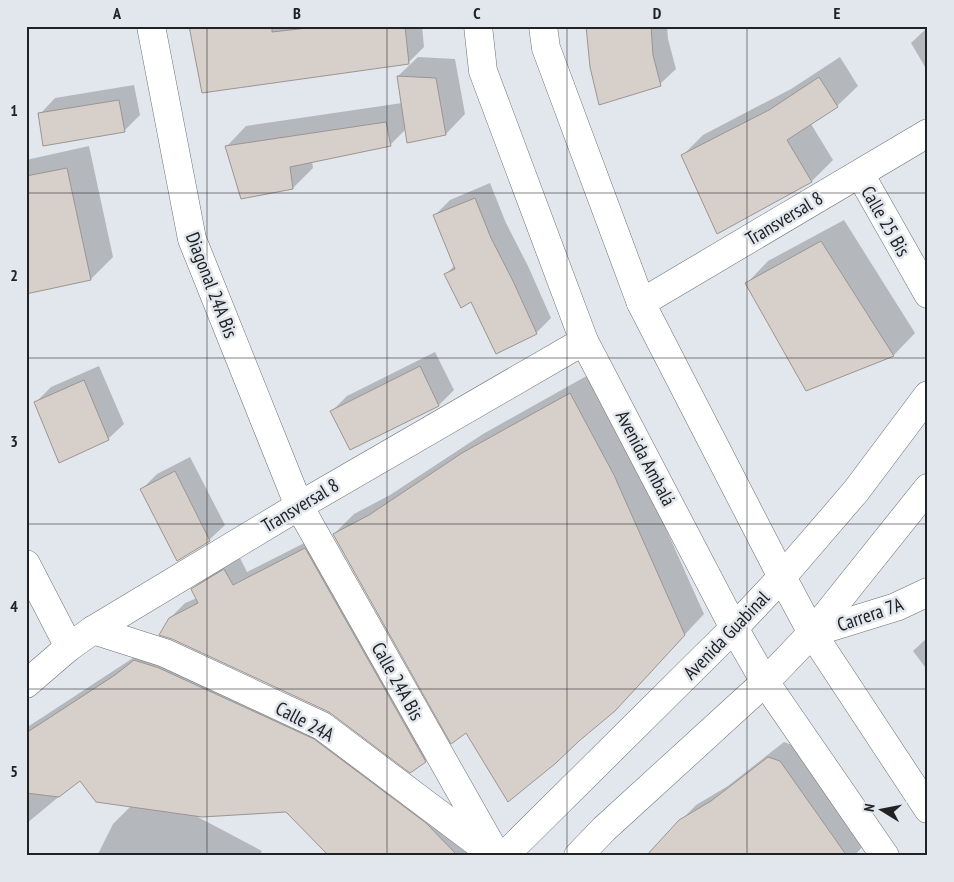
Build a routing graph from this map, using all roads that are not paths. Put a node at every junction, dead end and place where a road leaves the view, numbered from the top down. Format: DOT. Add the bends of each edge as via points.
graph roads {
  1 [pos="151,26"];
  2 [pos="478,26"];
  3 [pos="543,26"];
  4 [pos="928,134"];
  5 [pos="860,174"];
  6 [pos="928,294"];
  7 [pos="641,303"];
  8 [pos="584,341"];
  9 [pos="928,395"];
  10 [pos="928,488"];
  11 [pos="299,506"];
  12 [pos="26,564"];
  13 [pos="782,577"];
  14 [pos="928,592"];
  15 [pos="734,628"];
  16 [pos="92,630"];
  17 [pos="812,632"];
  18 [pos="69,647"];
  19 [pos="765,682"];
  20 [pos="26,684"];
  21 [pos="928,809"];
  22 [pos="495,856"];
  23 [pos="504,856"];
  24 [pos="578,856"];
  25 [pos="885,856"];
  1 -- 11 [label="main road, Diagonal 24A Bis" via="192,239"];
  2 -- 8 [label="main road, Avenida Ambalá" via="483,71"];
  3 -- 7 [label="main road" via="546,48"];
  4 -- 5 [label="main road, Transversal 8"];
  5 -- 6 [label="main road, Calle 25 Bis"];
  5 -- 7 [label="main road, Transversal 8"];
  7 -- 13 [label="main road"];
  8 -- 11 [label="main road, Transversal 8"];
  8 -- 15 [label="main road, Avenida Ambalá"];
  9 -- 13 [label="main road, Avenida Guabinal" via="856,491"];
  10 -- 17 [label="main road"];
  11 -- 16 [label="main road, Transversal 8"];
  11 -- 22 [label="main road, Calle 24A Bis"];
  12 -- 18 [label="main road"];
  13 -- 15 [label="main road, Avenida Guabinal"];
  13 -- 17 [label="main road"];
  14 -- 17 [label="main road, Carrera 7A" via="896,607"];
  15 -- 19 [label="main road, Avenida Ambalá"];
  15 -- 23 [label="main road, Avenida Guabinal"];
  16 -- 18 [label="main road, Transversal 8"];
  16 -- 22 [label="main road, Calle 24A" via="165,653 322,726"];
  17 -- 19 [label="main road"];
  17 -- 21 [label="main road"];
  18 -- 20 [label="main road, Transversal 8"];
  19 -- 24 [label="main road"];
  19 -- 25 [label="main road, Avenida Ambalá"];
}
